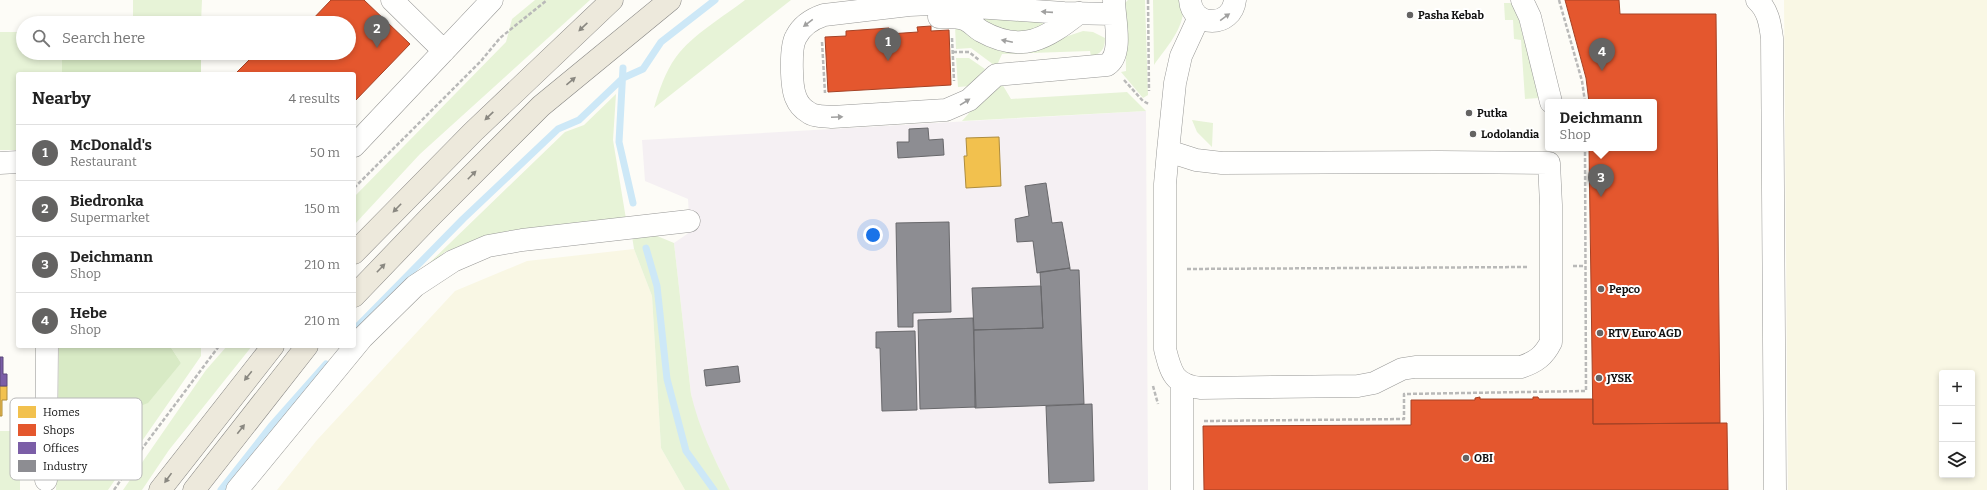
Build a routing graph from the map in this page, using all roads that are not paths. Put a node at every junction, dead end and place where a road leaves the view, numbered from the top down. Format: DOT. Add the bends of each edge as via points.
graph roads {
  1 [pos="392,0"];
  2 [pos="492,0"];
  3 [pos="612,0"];
  4 [pos="670,0"];
  5 [pos="1235,0"];
  6 [pos="1522,0"];
  7 [pos="1757,0"];
  8 [pos="1114,7"];
  9 [pos="1194,9"];
  10 [pos="1079,13"];
  11 [pos="829,14"];
  12 [pos="444,51"];
  13 [pos="1550,99"];
  14 [pos="356,144"];
  15 [pos="1168,151"];
  16 [pos="1549,156"];
  17 [pos="16,162"];
  18 [pos="0,163"];
  19 [pos="689,221"];
  20 [pos="356,251"];
  21 [pos="356,294"];
  22 [pos="356,345"];
  23 [pos="47,348"];
  24 [pos="271,348"];
  25 [pos="305,348"];
  26 [pos="354,348"];
  27 [pos="1182,383"];
  28 [pos="47,398"];
  29 [pos="160,490"];
  30 [pos="194,490"];
  31 [pos="237,490"];
  32 [pos="1182,490"];
  33 [pos="1775,490"];
  1 -- 12 [label="street"];
  2 -- 12 [label="street"];
  3 -- 20 [label="main road, one-way" via="473,132"];
  21 -- 4 [label="main road, one-way" via="541,106"];
  9 -- 5 [label="street, one-way" via="1212,22 1220,21 1231,12"];
  6 -- 13 [label="street" via="1530,17"];
  7 -- 33 [label="street" via="1763,5 1770,20 1772,38"];
  8 -- 10 [label="street"];
  11 -- 8 [label="street, one-way" via="813,18 802,27 792,49 796,97 808,113 832,117 946,110 969,100 996,75 1107,65 1112,62 1118,46"];
  9 -- 15 [label="street" via="1175,82"];
  10 -- 11 [label="street, one-way" via="908,4"];
  10 -- 11 [label="street, one-way" via="1054,32 1041,38 1013,43 999,40 966,20 954,17 836,22"];
  12 -- 14 [label="street"];
  15 -- 16 [label="street" via="1196,160 1222,164 1432,162"];
  15 -- 27 [label="street" via="1165,184 1165,350 1171,373"];
  16 -- 27 [label="street" via="1550,342 1545,353 1534,363 1521,367 1416,367 1402,369 1374,383 1358,386 1201,388"];
  17 -- 18 [label="street"];
  19 -- 22 [label="street" via="488,246 452,261 415,286"];
  23 -- 28 [label="street"];
  24 -- 29 [label="main road, one-way"];
  30 -- 25 [label="main road, one-way"];
  26 -- 31 [label="street"];
  27 -- 32 [label="street"];
}
